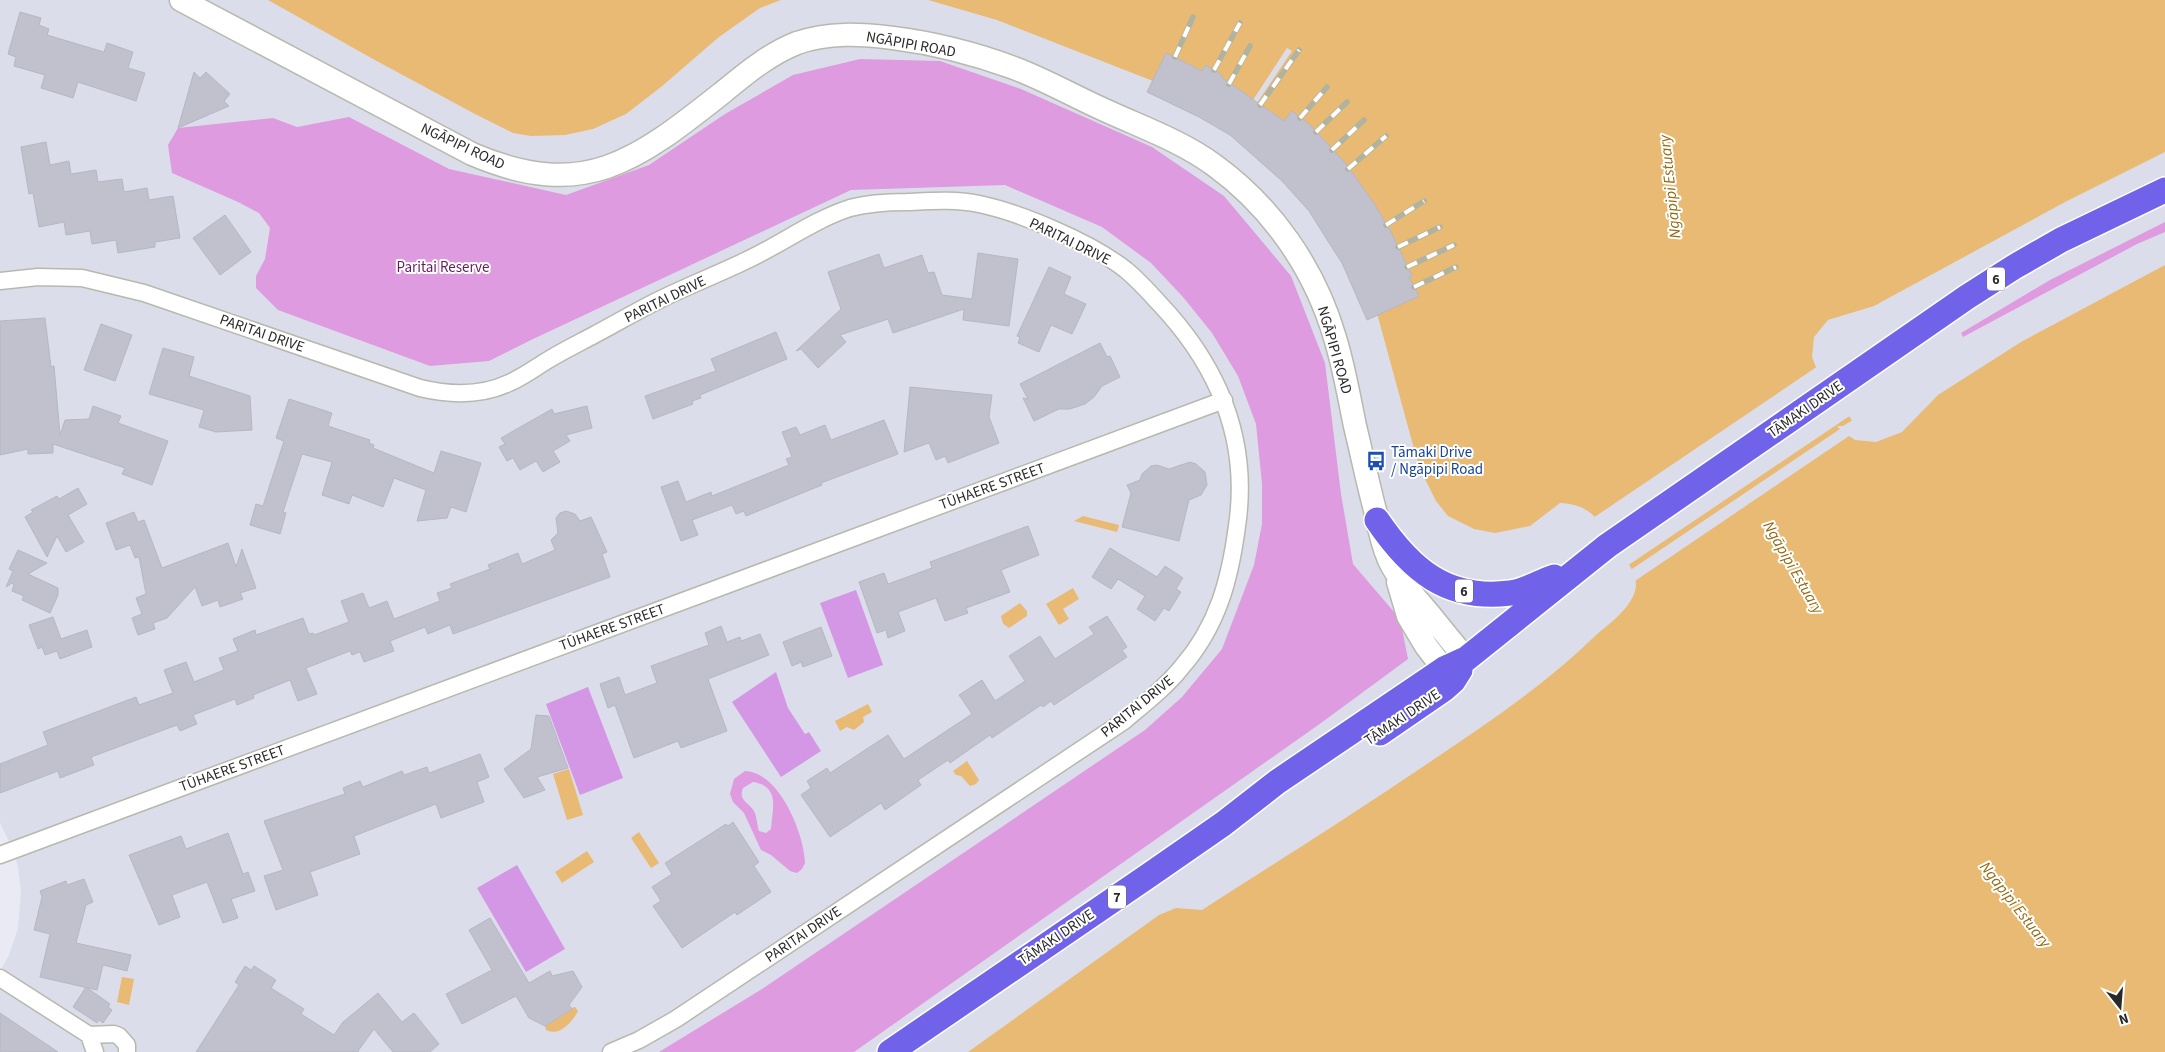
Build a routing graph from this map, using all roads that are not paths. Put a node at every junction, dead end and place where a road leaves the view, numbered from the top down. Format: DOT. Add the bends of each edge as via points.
graph roads {
  1 [pos="182,0"];
  2 [pos="2165,190"];
  3 [pos="0,281"];
  4 [pos="1224,400"];
  5 [pos="1377,520"];
  6 [pos="1575,570"];
  7 [pos="1454,669"];
  8 [pos="0,855"];
  9 [pos="0,978"];
  10 [pos="89,1035"];
  11 [pos="95,1052"];
  12 [pos="127,1052"];
  13 [pos="611,1052"];
  14 [pos="890,1052"];
  1 -- 5 [label="main road, NGĀPIPI ROAD / 6" via="472,154 537,174 584,173 630,159 673,132 772,56 798,43 829,36 858,34 911,40 1014,68 1166,138 1213,164 1260,206 1280,229 1311,278 1335,338"];
  2 -- 6 [label="main road, TĀMAKI DRIVE / 6" via="2061,240 2014,267"];
  3 -- 4 [label="street, PARITAI DRIVE" via="75,277 144,292 420,388 437,392 482,392 510,383 658,300 850,208 895,202 978,203 1057,231 1102,253 1126,270 1192,341"];
  4 -- 8 [label="street, TŪHAERE STREET"];
  4 -- 13 [label="street, PARITAI DRIVE" via="1237,446 1241,482 1233,556 1219,607 1182,668 1116,726 676,1019"];
  5 -- 6 [label="main road, 6" via="1414,566 1428,576 1465,592 1487,595 1511,593"];
  5 -- 7 [label="main road, NGĀPIPI ROAD / 6" via="1408,616 1426,646"];
  6 -- 7 [label="main road, TĀMAKI DRIVE / 6"];
  7 -- 14 [label="main road, TĀMAKI DRIVE / 7" via="1277,782 1223,824"];
  9 -- 10 [label="street"];
  10 -- 11 [label="street"];
  10 -- 12 [label="street" via="119,1036 127,1045"];
}
